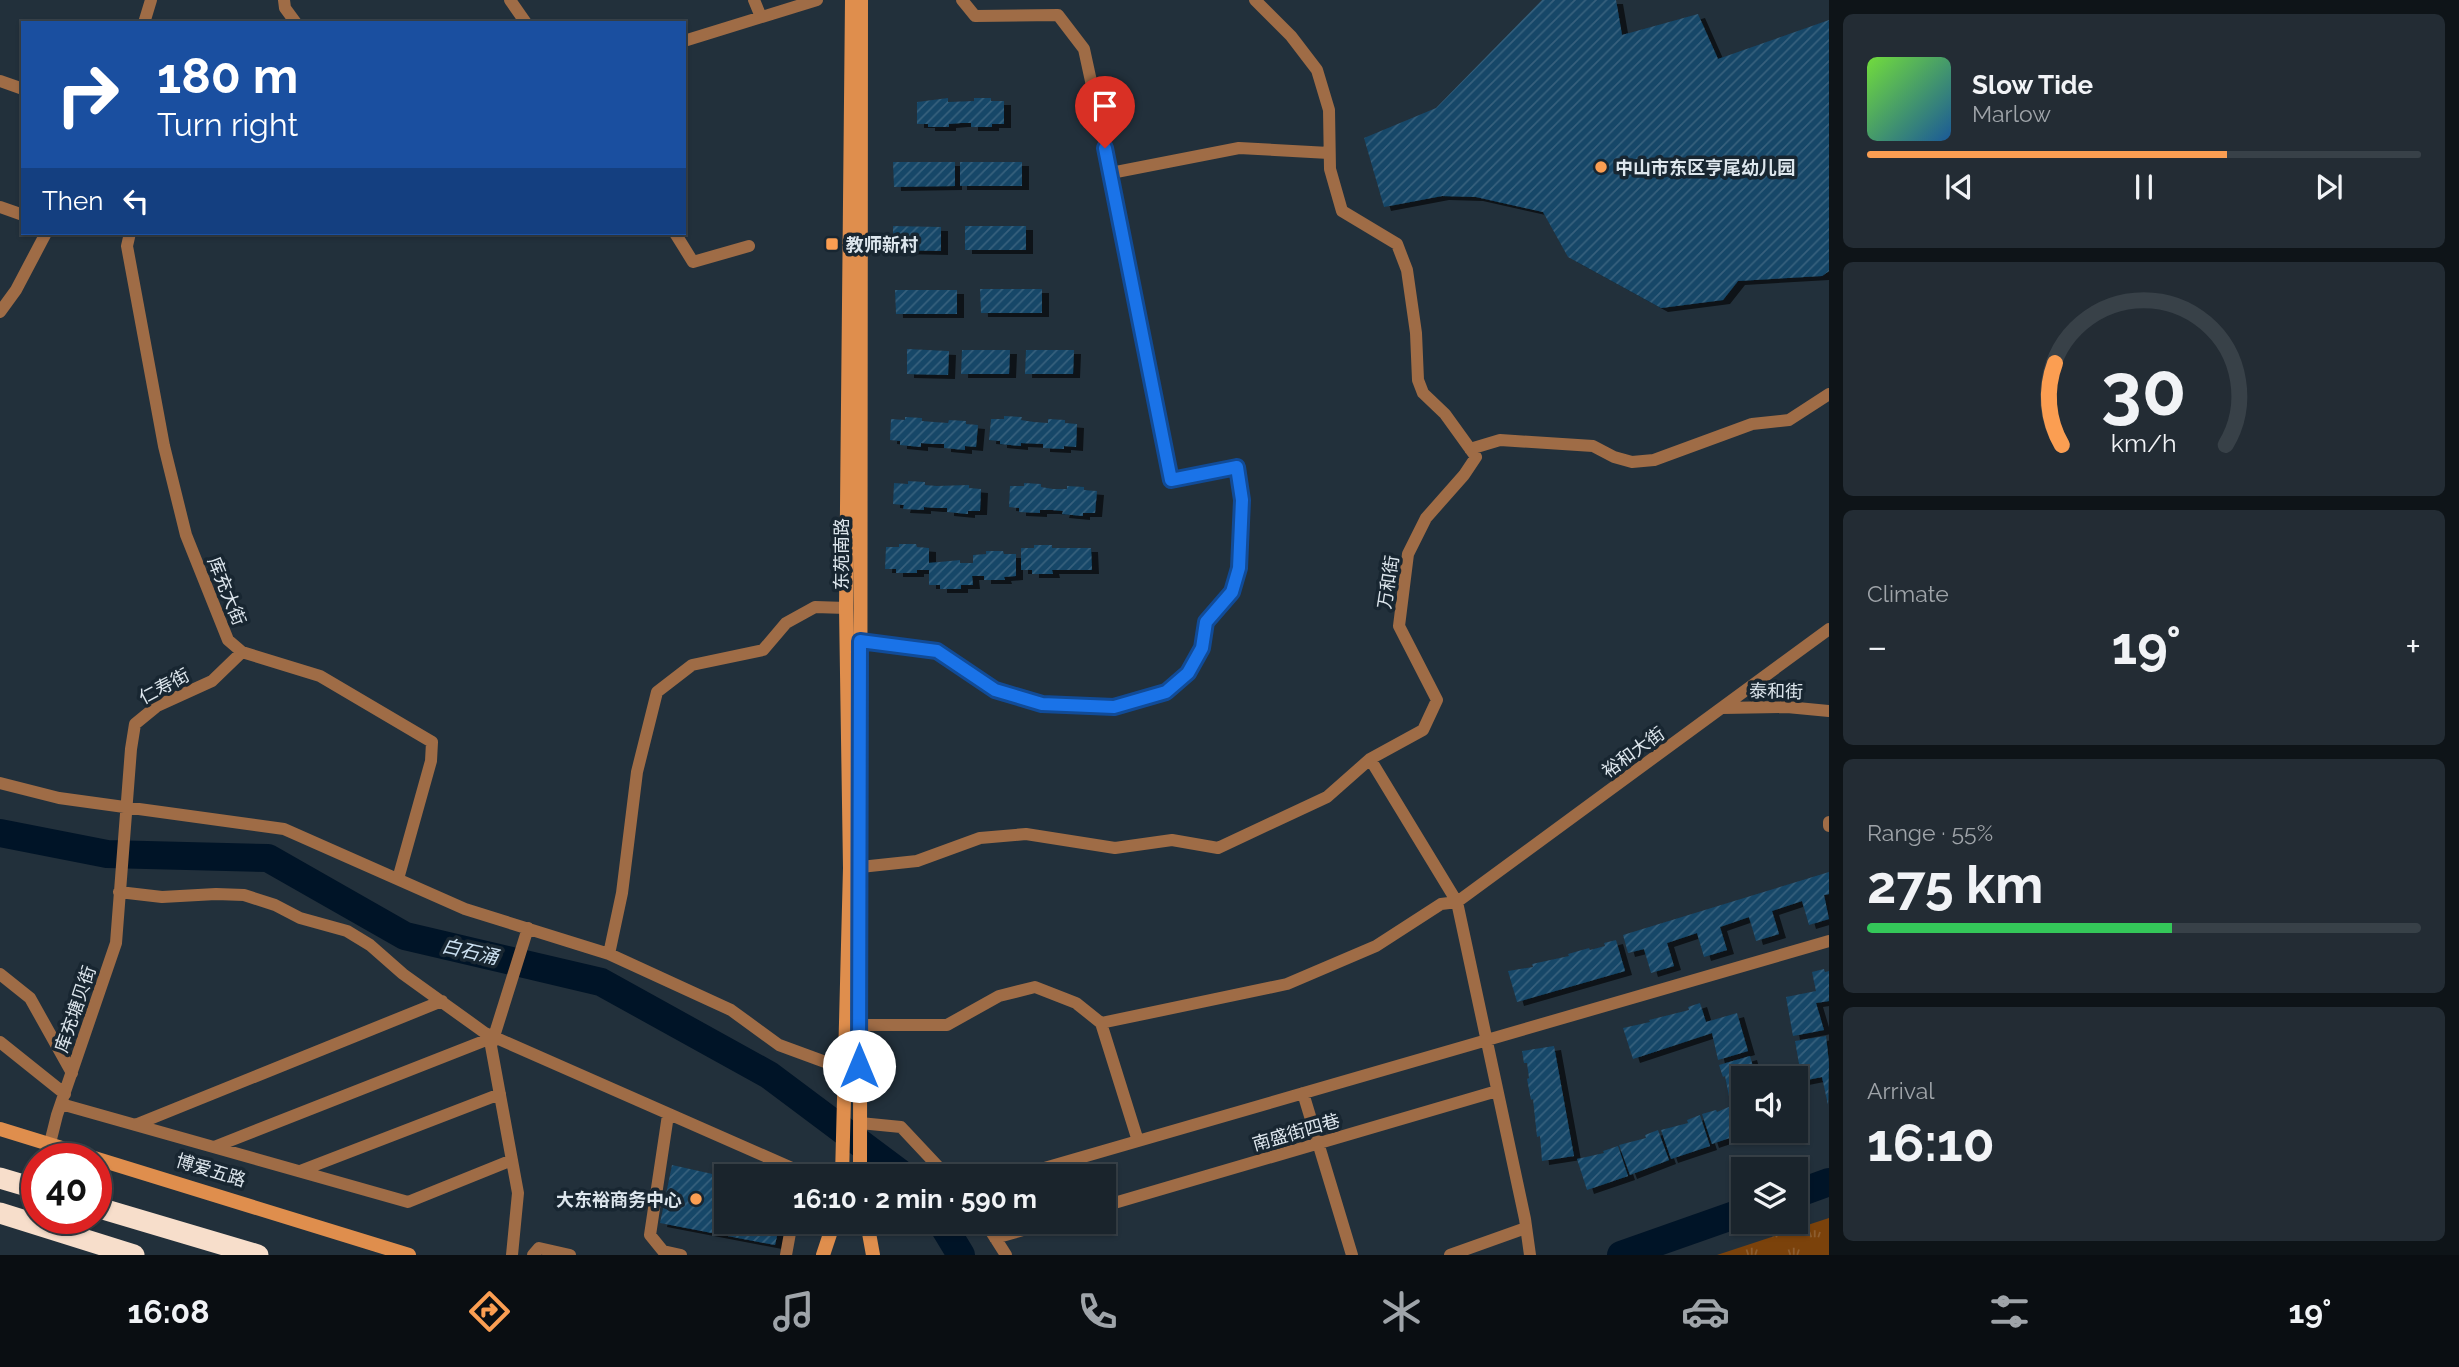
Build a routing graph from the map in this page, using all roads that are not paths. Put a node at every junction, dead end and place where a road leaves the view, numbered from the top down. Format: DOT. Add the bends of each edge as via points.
graph roads {
  1 [pos="151,0"];
  2 [pos="284,0"];
  3 [pos="510,0"];
  4 [pos="754,0"];
  5 [pos="817,0"];
  6 [pos="852,0"];
  7 [pos="862,0"];
  8 [pos="962,0"];
  9 [pos="1255,0"];
  10 [pos="761,17"];
  11 [pos="145,21"];
  12 [pos="295,21"];
  13 [pos="525,21"];
  14 [pos="686,40"];
  15 [pos="0,80"];
  16 [pos="21,88"];
  17 [pos="1329,153"];
  18 [pos="1111,173"];
  19 [pos="0,207"];
  20 [pos="21,214"];
  21 [pos="45,235"];
  22 [pos="130,235"];
  23 [pos="676,235"];
  24 [pos="749,246"];
  25 [pos="0,312"];
  26 [pos="1829,394"];
  27 [pos="1470,449"];
  28 [pos="846,608"];
  29 [pos="1829,629"];
  30 [pos="853,641"];
  31 [pos="242,652"];
  32 [pos="1722,708"];
  33 [pos="1829,711"];
  34 [pos="1370,759"];
  35 [pos="0,783"];
  36 [pos="127,807"];
  37 [pos="855,868"];
  38 [pos="398,879"];
  39 [pos="119,887"];
  40 [pos="1457,902"];
  41 [pos="528,928"];
  42 [pos="1829,941"];
  43 [pos="609,954"];
  44 [pos="0,974"];
  45 [pos="442,1001"];
  46 [pos="1101,1023"];
  47 [pos="853,1025"];
  48 [pos="494,1037"];
  49 [pos="1486,1039"];
  50 [pos="0,1042"];
  51 [pos="846,1070"];
  52 [pos="72,1073"];
  53 [pos="1497,1091"];
  54 [pos="1303,1093"];
  55 [pos="500,1094"];
  56 [pos="63,1099"];
  57 [pos="668,1115"];
  58 [pos="860,1116"];
  59 [pos="135,1125"];
  60 [pos="0,1129"];
  61 [pos="1138,1141"];
  62 [pos="50,1143"];
  63 [pos="1318,1143"];
  64 [pos="213,1147"];
  65 [pos="512,1160"];
  66 [pos="112,1162"];
  67 [pos="778,1164"];
  68 [pos="842,1164"];
  69 [pos="860,1164"];
  70 [pos="936,1164"];
  71 [pos="1058,1164"];
  72 [pos="300,1171"];
  73 [pos="0,1178"];
  74 [pos="21,1184"];
  75 [pos="1116,1202"];
  76 [pos="112,1211"];
  77 [pos="0,1213"];
  78 [pos="1526,1228"];
  79 [pos="790,1234"];
  80 [pos="830,1234"];
  81 [pos="869,1234"];
  82 [pos="992,1234"];
  83 [pos="1009,1234"];
  84 [pos="995,1238"];
  85 [pos="1529,1251"];
  86 [pos="134,1255"];
  87 [pos="258,1255"];
  88 [pos="409,1255"];
  89 [pos="512,1255"];
  90 [pos="533,1255"];
  91 [pos="570,1255"];
  92 [pos="681,1255"];
  93 [pos="786,1255"];
  94 [pos="823,1255"];
  95 [pos="873,1255"];
  96 [pos="1006,1255"];
  97 [pos="1352,1255"];
  98 [pos="1450,1255"];
  1 -- 11 [label="street"];
  2 -- 12 [label="street"];
  3 -- 13 [label="street"];
  4 -- 10 [label="street"];
  5 -- 10 [label="street"];
  6 -- 28 [label="street, 东苑南路"];
  7 -- 30 [label="street, 东苑南路"];
  8 -- 18 [label="street" via="975,16 1058,15 1084,49"];
  9 -- 17 [label="street" via="1317,70 1329,110"];
  10 -- 14 [label="street"];
  15 -- 16 [label="street"];
  17 -- 18 [label="street" via="1239,148"];
  17 -- 27 [label="street" via="1342,211 1397,244 1407,270 1418,380 1423,393"];
  18 -- 30 [label="street" via="1171,480 1237,467 1242,500 1239,568 1232,592 1206,622 1202,648 1188,673 1166,692 1114,707 1042,704 995,690 937,651"];
  19 -- 20 [label="street"];
  21 -- 25 [label="street"];
  22 -- 31 [label="street, 库充大街" via="127,246 151,379 186,535 228,640"];
  23 -- 24 [label="street" via="693,262"];
  26 -- 27 [label="street" via="1789,420 1752,424 1654,460 1632,462 1593,446 1500,440"];
  27 -- 34 [label="street, 万和街" via="1476,457 1426,518 1408,554 1399,626 1437,700 1423,730"];
  28 -- 30 [label="street, 东苑南路"];
  28 -- 43 [label="street" via="815,607 786,623 763,650 692,666 657,692 637,772 622,893"];
  29 -- 32 [label="street, 裕和大街"];
  30 -- 37 [label="street, 东苑南路"];
  31 -- 36 [label="street, 仁寿街" via="212,681 157,706 135,724"];
  31 -- 38 [label="street" via="320,676 432,742 431,761"];
  32 -- 33 [label="street, 泰和街"];
  32 -- 40 [label="street, 裕和大街"];
  34 -- 37 [label="street, 万和街" via="1327,797 1218,848 1172,840 1115,848 1026,834 980,838 917,861"];
  34 -- 40 [label="street"];
  35 -- 36 [label="street" via="59,798"];
  36 -- 38 [label="street" via="284,829"];
  36 -- 39 [label="street, 库充塘贝街"];
  37 -- 47 [label="street, 东苑南路"];
  38 -- 41 [label="street" via="465,909"];
  39 -- 45 [label="street" via="162,897 244,895 275,905 300,918 347,931"];
  39 -- 52 [label="street, 库充塘贝街" via="116,943"];
  40 -- 46 [label="street, 裕和大街" via="1441,904 1376,946 1287,984"];
  40 -- 49 [label="street"];
  41 -- 43 [label="street"];
  41 -- 48 [label="street"];
  42 -- 49 [label="street"];
  43 -- 51 [label="street" via="731,1010 779,1045"];
  44 -- 52 [label="street" via="30,998"];
  45 -- 48 [label="street"];
  45 -- 59 [label="street"];
  46 -- 47 [label="street" via="1076,1003 1035,987 999,996 947,1025"];
  46 -- 61 [label="street"];
  47 -- 51 [label="street, 东苑南路"];
  47 -- 58 [label="street, 东苑南路"];
  48 -- 55 [label="street" via="491,1046"];
  48 -- 57 [label="street"];
  48 -- 64 [label="street"];
  49 -- 53 [label="street"];
  49 -- 54 [label="street"];
  50 -- 56 [label="street"];
  51 -- 68 [label="street, 东苑南路"];
  52 -- 56 [label="street, 库充塘贝街"];
  53 -- 63 [label="street, 南盛街四巷"];
  53 -- 78 [label="street"];
  54 -- 61 [label="street"];
  54 -- 63 [label="street"];
  55 -- 65 [label="street"];
  55 -- 72 [label="street"];
  56 -- 59 [label="street"];
  56 -- 62 [label="street, 库充塘贝街"];
  57 -- 67 [label="street"];
  57 -- 92 [label="street" via="650,1235 663,1251"];
  58 -- 69 [label="street, 东苑南路"];
  58 -- 70 [label="street" via="901,1127"];
  59 -- 64 [label="street"];
  60 -- 62 [label="street, 博爱五路"];
  61 -- 71 [label="street"];
  63 -- 75 [label="street, 南盛街四巷"];
  63 -- 97 [label="street"];
  64 -- 72 [label="street"];
  65 -- 72 [label="street" via="408,1202"];
  65 -- 89 [label="street" via="518,1193"];
  66 -- 88 [label="street, 博爱五路"];
  73 -- 74 [label="highway"];
  76 -- 87 [label="highway"];
  77 -- 86 [label="highway"];
  78 -- 85 [label="street"];
  78 -- 98 [label="street"];
  79 -- 93 [label="street"];
  80 -- 94 [label="street"];
  81 -- 95 [label="street"];
  82 -- 84 [label="street"];
  83 -- 84 [label="street"];
  84 -- 96 [label="street"];
  90 -- 91 [label="street" via="540,1248"];
}
